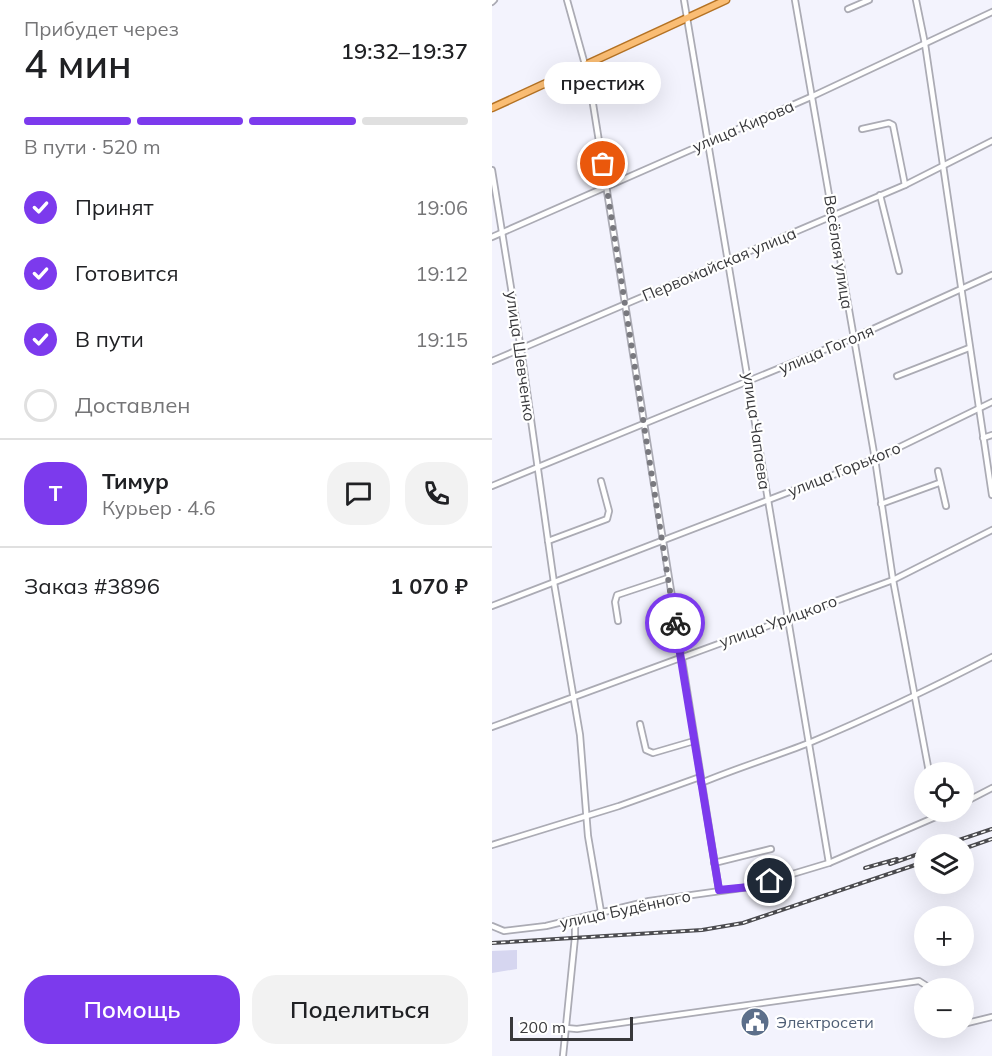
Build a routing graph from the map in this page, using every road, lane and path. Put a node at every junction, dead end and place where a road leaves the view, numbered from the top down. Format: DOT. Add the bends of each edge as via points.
graph roads {
  1 [pos="567,0"];
  2 [pos="684,0"];
  3 [pos="726,0"];
  4 [pos="795,0"];
  5 [pos="869,0"];
  6 [pos="916,0"];
  7 [pos="848,9"];
  8 [pos="992,12"];
  9 [pos="687,18"];
  10 [pos="925,44"];
  11 [pos="585,65"];
  12 [pos="813,96"];
  13 [pos="492,108"];
  14 [pos="862,129"];
  15 [pos="992,141"];
  16 [pos="709,142"];
  17 [pos="943,168"];
  18 [pos="492,170"];
  19 [pos="606,185"];
  20 [pos="905,185"];
  21 [pos="880,195"];
  22 [pos="833,215"];
  23 [pos="502,233"];
  24 [pos="492,237"];
  25 [pos="728,262"];
  26 [pos="899,271"];
  27 [pos="992,275"];
  28 [pos="961,291"];
  29 [pos="626,303"];
  30 [pos="854,338"];
  31 [pos="969,348"];
  32 [pos="521,350"];
  33 [pos="492,361"];
  34 [pos="897,376"];
  35 [pos="750,381"];
  36 [pos="992,402"];
  37 [pos="978,409"];
  38 [pos="644,424"];
  39 [pos="992,435"];
  40 [pos="982,438"];
  41 [pos="875,459"];
  42 [pos="538,466"];
  43 [pos="938,471"];
  44 [pos="601,481"];
  45 [pos="939,483"];
  46 [pos="492,486"];
  47 [pos="992,495"];
  48 [pos="767,500"];
  49 [pos="881,504"];
  50 [pos="946,506"];
  51 [pos="992,530"];
  52 [pos="662,539"];
  53 [pos="548,541"];
  54 [pos="668,578"];
  55 [pos="892,579"];
  56 [pos="554,583"];
  57 [pos="492,606"];
  58 [pos="787,620"];
  59 [pos="618,621"];
  60 [pos="681,656"];
  61 [pos="992,657"];
  62 [pos="914,696"];
  63 [pos="572,697"];
  64 [pos="640,724"];
  65 [pos="492,727"];
  66 [pos="694,741"];
  67 [pos="808,743"];
  68 [pos="927,762"];
  69 [pos="700,777"];
  70 [pos="701,783"];
  71 [pos="992,788"];
  72 [pos="974,797"];
  73 [pos="586,815"];
  74 [pos="921,822"];
  75 [pos="492,845"];
  76 [pos="771,849"];
  77 [pos="714,863"];
  78 [pos="829,863"];
  79 [pos="719,890"];
  80 [pos="601,912"];
  81 [pos="575,919"];
  82 [pos="492,926"];
  83 [pos="914,982"];
  84 [pos="992,1017"];
  85 [pos="974,1021"];
  86 [pos="566,1028"];
  87 [pos="563,1056"];
  1 -- 11 [label="street"];
  2 -- 9 [label="street, улица Чапаева"];
  3 -- 9 [label="main road"];
  4 -- 12 [label="street, Весёлая улица"];
  5 -- 7 [label="street"];
  6 -- 10 [label="street"];
  8 -- 10 [label="street, улица Кирова"];
  9 -- 11 [label="main road"];
  9 -- 16 [label="street, улица Чапаева"];
  10 -- 12 [label="street, улица Кирова"];
  10 -- 17 [label="street"];
  11 -- 13 [label="main road"];
  11 -- 19 [label="street"];
  12 -- 16 [label="street, улица Кирова"];
  12 -- 22 [label="street, Весёлая улица"];
  14 -- 20 [label="street" via="893,125"];
  15 -- 17 [label="street, Первомайская улица"];
  16 -- 19 [label="street, улица Кирова"];
  16 -- 25 [label="street, улица Чапаева"];
  17 -- 20 [label="street, Первомайская улица"];
  17 -- 28 [label="street"];
  18 -- 23 [label="street, улица Шевченко"];
  19 -- 23 [label="street, улица Кирова"];
  19 -- 29 [label="street"];
  20 -- 21 [label="street, Первомайская улица"];
  21 -- 22 [label="street, Первомайская улица"];
  21 -- 26 [label="street"];
  22 -- 25 [label="street, Первомайская улица"];
  22 -- 30 [label="street, Весёлая улица"];
  23 -- 24 [label="street, улица Кирова"];
  23 -- 32 [label="street, улица Шевченко"];
  25 -- 29 [label="street, Первомайская улица"];
  25 -- 35 [label="street, улица Чапаева"];
  27 -- 28 [label="street, улица Гоголя"];
  28 -- 30 [label="street, улица Гоголя"];
  28 -- 31 [label="street"];
  29 -- 32 [label="street, Первомайская улица"];
  29 -- 38 [label="street"];
  30 -- 35 [label="street, улица Гоголя"];
  30 -- 41 [label="street, Весёлая улица"];
  31 -- 34 [label="street"];
  31 -- 37 [label="street"];
  32 -- 33 [label="street, Первомайская улица"];
  32 -- 42 [label="street, улица Шевченко"];
  35 -- 38 [label="street, улица Гоголя"];
  35 -- 48 [label="street, улица Чапаева"];
  36 -- 37 [label="street, улица Горького"];
  37 -- 40 [label="street"];
  37 -- 41 [label="street, улица Горького"];
  38 -- 42 [label="street, улица Гоголя"];
  38 -- 52 [label="street"];
  39 -- 40 [label="street"];
  40 -- 47 [label="street"];
  41 -- 48 [label="street, улица Горького"];
  41 -- 49 [label="street, Весёлая улица"];
  42 -- 46 [label="street, улица Гоголя"];
  42 -- 53 [label="street, улица Шевченко"];
  43 -- 45 [label="street"];
  44 -- 53 [label="street" via="609,511 607,519"];
  45 -- 49 [label="street"];
  45 -- 50 [label="street"];
  48 -- 52 [label="street, улица Горького"];
  48 -- 58 [label="street, улица Чапаева"];
  49 -- 55 [label="street, Весёлая улица"];
  51 -- 55 [label="street, улица Урицкого"];
  52 -- 54 [label="street"];
  52 -- 56 [label="street, улица Горького"];
  53 -- 56 [label="street, улица Шевченко"];
  54 -- 59 [label="street" via="617,596"];
  54 -- 60 [label="street"];
  55 -- 58 [label="street, улица Урицкого"];
  55 -- 62 [label="street, Весёлая улица"];
  56 -- 57 [label="street, улица Горького"];
  56 -- 63 [label="street, улица Шевченко"];
  58 -- 60 [label="street, улица Урицкого"];
  58 -- 67 [label="street, улица Чапаева"];
  60 -- 63 [label="street, улица Урицкого"];
  60 -- 66 [label="street"];
  61 -- 62 [label="street"];
  62 -- 67 [label="street"];
  62 -- 68 [label="street, Весёлая улица"];
  63 -- 65 [label="street, улица Урицкого"];
  63 -- 73 [label="street, улица Шевченко" via="585,775"];
  64 -- 66 [label="street" via="646,750 652,753"];
  66 -- 69 [label="street"];
  67 -- 70 [label="street"];
  67 -- 78 [label="street, улица Чапаева"];
  69 -- 70 [label="street"];
  69 -- 73 [label="street"];
  70 -- 77 [label="street"];
  71 -- 72 [label="street"];
  73 -- 75 [label="street"];
  73 -- 80 [label="street, улица Шевченко"];
  74 -- 78 [label="street, улица Будённого"];
  76 -- 77 [label="street"];
  77 -- 79 [label="street"];
  78 -- 79 [label="street, улица Будённого" via="749,887"];
  79 -- 80 [label="street, улица Будённого"];
  80 -- 81 [label="street, улица Будённого"];
  81 -- 82 [label="street, улица Будённого" via="504,930"];
  81 -- 86 [label="street"];
  83 -- 86 [label="street"];
  84 -- 85 [label="street"];
  86 -- 87 [label="street"];
}
